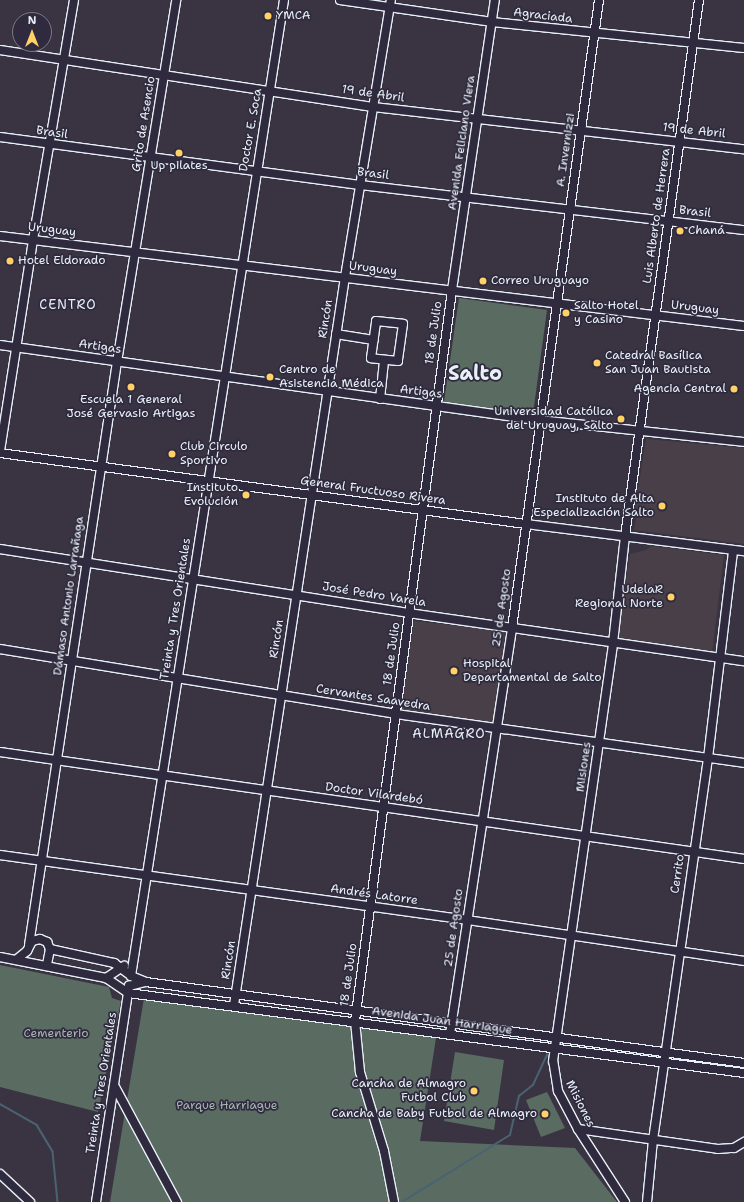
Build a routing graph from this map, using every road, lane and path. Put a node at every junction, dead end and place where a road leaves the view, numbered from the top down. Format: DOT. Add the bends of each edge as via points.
graph roads {
  1 [pos="74,0"];
  2 [pos="176,0"];
  3 [pos="284,0"];
  4 [pos="340,0"];
  5 [pos="495,0"];
  6 [pos="599,0"];
  7 [pos="699,0"];
  8 [pos="390,4"];
  9 [pos="492,22"];
  10 [pos="594,34"];
  11 [pos="693,42"];
  12 [pos="744,48"];
  13 [pos="0,50"];
  14 [pos="64,60"];
  15 [pos="164,74"];
  16 [pos="270,90"];
  17 [pos="373,107"];
  18 [pos="477,120"];
  19 [pos="581,132"];
  20 [pos="0,137"];
  21 [pos="679,142"];
  22 [pos="49,144"];
  23 [pos="744,149"];
  24 [pos="151,157"];
  25 [pos="256,169"];
  26 [pos="360,185"];
  27 [pos="466,196"];
  28 [pos="570,209"];
  29 [pos="668,221"];
  30 [pos="744,230"];
  31 [pos="0,236"];
  32 [pos="33,240"];
  33 [pos="135,252"];
  34 [pos="242,265"];
  35 [pos="345,278"];
  36 [pos="452,290"];
  37 [pos="555,304"];
  38 [pos="655,316"];
  39 [pos="744,326"];
  40 [pos="336,334"];
  41 [pos="374,340"];
  42 [pos="0,345"];
  43 [pos="16,347"];
  44 [pos="384,360"];
  45 [pos="117,362"];
  46 [pos="225,378"];
  47 [pos="327,392"];
  48 [pos="380,399"];
  49 [pos="436,406"];
  50 [pos="539,420"];
  51 [pos="640,431"];
  52 [pos="744,442"];
  53 [pos="0,452"];
  54 [pos="100,467"];
  55 [pos="208,481"];
  56 [pos="312,495"];
  57 [pos="423,510"];
  58 [pos="526,524"];
  59 [pos="625,536"];
  60 [pos="0,549"];
  61 [pos="733,550"];
  62 [pos="744,551"];
  63 [pos="86,562"];
  64 [pos="193,580"];
  65 [pos="296,595"];
  66 [pos="409,613"];
  67 [pos="512,628"];
  68 [pos="613,643"];
  69 [pos="0,649"];
  70 [pos="719,658"];
  71 [pos="71,661"];
  72 [pos="744,661"];
  73 [pos="178,679"];
  74 [pos="281,696"];
  75 [pos="396,714"];
  76 [pos="496,728"];
  77 [pos="599,742"];
  78 [pos="0,752"];
  79 [pos="708,758"];
  80 [pos="58,760"];
  81 [pos="744,763"];
  82 [pos="164,777"];
  83 [pos="266,792"];
  84 [pos="383,807"];
  85 [pos="482,823"];
  86 [pos="586,837"];
  87 [pos="693,852"];
  88 [pos="0,856"];
  89 [pos="744,859"];
  90 [pos="43,862"];
  91 [pos="147,877"];
  92 [pos="251,890"];
  93 [pos="370,907"];
  94 [pos="467,920"];
  95 [pos="570,935"];
  96 [pos="28,948"];
  97 [pos="50,949"];
  98 [pos="680,952"];
  99 [pos="0,956"];
  100 [pos="132,956"];
  101 [pos="17,959"];
  102 [pos="29,961"];
  103 [pos="744,961"];
  104 [pos="47,965"];
  105 [pos="121,969"];
  106 [pos="130,976"];
  107 [pos="106,978"];
  108 [pos="146,982"];
  109 [pos="132,993"];
  110 [pos="235,995"];
  111 [pos="234,1005"];
  112 [pos="356,1011"];
  113 [pos="355,1021"];
  114 [pos="452,1025"];
  115 [pos="450,1034"];
  116 [pos="556,1039"];
  117 [pos="554,1048"];
  118 [pos="665,1054"];
  119 [pos="744,1063"];
  120 [pos="664,1064"];
  121 [pos="744,1073"];
  122 [pos="115,1087"];
  123 [pos="578,1129"];
  124 [pos="653,1140"];
  125 [pos="744,1142"];
  126 [pos="0,1174"];
  127 [pos="30,1202"];
  128 [pos="96,1202"];
  129 [pos="176,1202"];
  130 [pos="394,1202"];
  131 [pos="625,1202"];
  132 [pos="647,1202"];
  1 -- 14 [label="street"];
  2 -- 15 [label="street, Grito de Asencio"];
  3 -- 16 [label="street, Doctor E. Soca"];
  4 -- 8 [label="street, Agraciada"];
  5 -- 9 [label="street, Avenida Feliciano Viera"];
  6 -- 10 [label="street, A. Invernizzi"];
  7 -- 11 [label="street, Luis Alberto de Herrera"];
  8 -- 9 [label="street, Agraciada"];
  8 -- 17 [label="street, Rincón"];
  9 -- 10 [label="street, Agraciada"];
  9 -- 18 [label="street, Avenida Feliciano Viera"];
  10 -- 11 [label="street, Agraciada"];
  10 -- 19 [label="street, A. Invernizzi"];
  11 -- 12 [label="street, Agraciada"];
  11 -- 21 [label="street, Luis Alberto de Herrera"];
  13 -- 14 [label="street, 19 de Abril"];
  14 -- 15 [label="street, 19 de Abril"];
  14 -- 22 [label="street"];
  15 -- 16 [label="street, 19 de Abril"];
  15 -- 24 [label="street, Grito de Asencio"];
  16 -- 17 [label="street, 19 de Abril"];
  16 -- 25 [label="street, Doctor E. Soca"];
  17 -- 18 [label="street, 19 de Abril"];
  17 -- 26 [label="street, Rincón"];
  18 -- 19 [label="street, 19 de Abril"];
  18 -- 27 [label="street, Avenida Feliciano Viera"];
  19 -- 21 [label="street, 19 de Abril"];
  19 -- 28 [label="street, A. Invernizzi"];
  20 -- 22 [label="street, Brasil"];
  21 -- 23 [label="street, 19 de Abril"];
  21 -- 29 [label="street, Luis Alberto de Herrera"];
  22 -- 24 [label="street, Brasil"];
  22 -- 32 [label="street"];
  24 -- 25 [label="street, Brasil"];
  24 -- 33 [label="street, Grito de Asencio"];
  25 -- 26 [label="street, Brasil"];
  25 -- 34 [label="street, Doctor E. Soca"];
  26 -- 27 [label="street, Brasil"];
  26 -- 35 [label="street, Rincón"];
  27 -- 28 [label="street, Brasil"];
  27 -- 36 [label="street, Avenida Feliciano Viera"];
  28 -- 29 [label="street, Brasil"];
  28 -- 37 [label="street, A. Invernizzi"];
  29 -- 30 [label="street, Brasil"];
  29 -- 38 [label="street, Luis Alberto de Herrera"];
  31 -- 32 [label="street, Uruguay"];
  32 -- 33 [label="street, Uruguay"];
  32 -- 43 [label="street"];
  33 -- 34 [label="street, Uruguay"];
  33 -- 45 [label="street, Dámaso Antonio Larrañaga"];
  34 -- 35 [label="street, Uruguay"];
  34 -- 46 [label="street, Treinta y Tres Orientales"];
  35 -- 36 [label="street, Uruguay"];
  35 -- 40 [label="street, Rincón"];
  36 -- 37 [label="street, Uruguay"];
  36 -- 49 [label="street, 18 de Julio"];
  37 -- 38 [label="street, Uruguay"];
  37 -- 50 [label="street, 25 de Agosto"];
  38 -- 39 [label="street, Uruguay"];
  38 -- 51 [label="street, Misiones"];
  40 -- 41 [label="street"];
  40 -- 47 [label="street, Rincón"];
  41 -- 44 [label="street" via="371,358"];
  41 -- 44 [label="street" via="376,321 403,324 398,361"];
  42 -- 43 [label="street, Artigas"];
  43 -- 45 [label="street, Artigas"];
  43 -- 53 [label="street"];
  44 -- 48 [label="street"];
  45 -- 46 [label="street, Artigas"];
  45 -- 54 [label="street, Dámaso Antonio Larrañaga"];
  46 -- 47 [label="street, Artigas"];
  46 -- 55 [label="street, Treinta y Tres Orientales"];
  47 -- 48 [label="street, Artigas"];
  47 -- 56 [label="street, Rincón"];
  48 -- 49 [label="street, Artigas"];
  49 -- 50 [label="street, Artigas"];
  49 -- 57 [label="street, 18 de Julio"];
  50 -- 51 [label="street, Artigas"];
  50 -- 58 [label="street, 25 de Agosto"];
  51 -- 52 [label="street, Artigas"];
  51 -- 59 [label="street, Misiones"];
  53 -- 54 [label="street, General Fructuoso Rivera"];
  54 -- 55 [label="street, General Fructuoso Rivera"];
  54 -- 63 [label="street, Dámaso Antonio Larrañaga"];
  55 -- 56 [label="street, General Fructuoso Rivera"];
  55 -- 64 [label="street, Treinta y Tres Orientales"];
  56 -- 57 [label="street, General Fructuoso Rivera"];
  56 -- 65 [label="street, Rincón"];
  57 -- 58 [label="street, General Fructuoso Rivera"];
  57 -- 66 [label="street, 18 de Julio"];
  58 -- 59 [label="street, General Fructuoso Rivera"];
  58 -- 67 [label="street, 25 de Agosto"];
  59 -- 61 [label="street, General Fructuoso Rivera"];
  59 -- 68 [label="street, Misiones"];
  60 -- 63 [label="street, José Pedro Varela"];
  61 -- 62 [label="street, General Fructuoso Rivera"];
  61 -- 70 [label="street, Cerrito"];
  63 -- 64 [label="street, José Pedro Varela"];
  63 -- 71 [label="street, Dámaso Antonio Larrañaga"];
  64 -- 65 [label="street, José Pedro Varela"];
  64 -- 73 [label="street, Treinta y Tres Orientales"];
  65 -- 66 [label="street, José Pedro Varela"];
  65 -- 74 [label="street, Rincón"];
  66 -- 67 [label="street, José Pedro Varela"];
  66 -- 75 [label="street, 18 de Julio"];
  67 -- 68 [label="street, José Pedro Varela"];
  67 -- 76 [label="street, 25 de Agosto"];
  68 -- 70 [label="street, José Pedro Varela"];
  68 -- 77 [label="street, Misiones"];
  69 -- 71 [label="street, Cervantes Saavedra"];
  70 -- 72 [label="street, José Pedro Varela"];
  70 -- 79 [label="street, Cerrito"];
  71 -- 73 [label="street, Cervantes Saavedra"];
  71 -- 80 [label="street, Dámaso Antonio Larrañaga"];
  73 -- 74 [label="street, Cervantes Saavedra"];
  73 -- 82 [label="street, Treinta y Tres Orientales"];
  74 -- 75 [label="street, Cervantes Saavedra"];
  74 -- 83 [label="street, Rincón"];
  75 -- 76 [label="street, Cervantes Saavedra"];
  75 -- 84 [label="street, 18 de Julio"];
  76 -- 77 [label="street, Cervantes Saavedra"];
  76 -- 85 [label="street, 25 de Agosto"];
  77 -- 79 [label="street, Cervantes Saavedra"];
  77 -- 86 [label="street, Misiones"];
  78 -- 80 [label="street, Doctor Vilardebó"];
  79 -- 81 [label="street, Cervantes Saavedra"];
  79 -- 87 [label="street, Cerrito"];
  80 -- 82 [label="street, Doctor Vilardebó"];
  80 -- 90 [label="street, Dámaso Antonio Larrañaga"];
  82 -- 83 [label="street, Doctor Vilardebó"];
  82 -- 91 [label="street, Treinta y Tres Orientales"];
  83 -- 84 [label="street, Doctor Vilardebó"];
  83 -- 92 [label="street, Rincón"];
  84 -- 85 [label="street, Doctor Vilardebó"];
  84 -- 93 [label="street, 18 de Julio"];
  85 -- 86 [label="street, Doctor Vilardebó"];
  85 -- 94 [label="street, 25 de Agosto"];
  86 -- 87 [label="street, Doctor Vilardebó"];
  86 -- 95 [label="street, Misiones"];
  87 -- 89 [label="street, Doctor Vilardebó"];
  87 -- 98 [label="street, Cerrito"];
  88 -- 90 [label="street, Andrés Latorre"];
  90 -- 91 [label="street, Andrés Latorre"];
  90 -- 96 [label="street, Dámaso Antonio Larrañaga"];
  91 -- 92 [label="street, Andrés Latorre"];
  91 -- 100 [label="street, Treinta y Tres Orientales"];
  92 -- 93 [label="street, Andrés Latorre"];
  92 -- 110 [label="street, Rincón"];
  93 -- 94 [label="street, Andrés Latorre"];
  93 -- 112 [label="street, 18 de Julio"];
  94 -- 95 [label="street, Andrés Latorre"];
  94 -- 114 [label="street, 25 de Agosto"];
  95 -- 98 [label="street, Andrés Latorre"];
  95 -- 116 [label="street, Misiones"];
  96 -- 97 [label="street" via="40,939 47,942"];
  96 -- 101 [label="street"];
  96 -- 102 [label="street"];
  97 -- 104 [label="street"];
  97 -- 105 [label="street, Avenida Juan Harriague" via="114,963"];
  98 -- 103 [label="street, Andrés Latorre"];
  98 -- 118 [label="street, Cerrito"];
  99 -- 101 [label="street, Avenida Juan Harriague"];
  100 -- 105 [label="street, Treinta y Tres Orientales"];
  100 -- 106 [label="street, Treinta y Tres Orientales"];
  101 -- 102 [label="street, Avenida Juan Harriague"];
  102 -- 104 [label="street, Avenida Juan Harriague"];
  104 -- 107 [label="street, Avenida Juan Harriague"];
  105 -- 106 [label="street, Avenida Juan Harriague"];
  105 -- 107 [label="street, Treinta y Tres Orientales"];
  106 -- 108 [label="street, Avenida Juan Harriague"];
  107 -- 109 [label="street, Avenida Juan Harriague"];
  108 -- 109 [label="street" via="130,984"];
  108 -- 110 [label="street, Avenida Juan Harriague"];
  109 -- 111 [label="street, Avenida Juan Harriague"];
  109 -- 122 [label="street, Treinta y Tres Orientales"];
  110 -- 111 [label="street, Rincón"];
  110 -- 112 [label="street, Avenida Juan Harriague"];
  111 -- 113 [label="street, Avenida Juan Harriague"];
  112 -- 113 [label="street, 18 de Julio"];
  112 -- 114 [label="street, Avenida Juan Harriague"];
  113 -- 115 [label="street, Avenida Juan Harriague"];
  113 -- 130 [label="street, 18 de Julio" via="360,1072 384,1151"];
  114 -- 115 [label="street, 25 de Agosto"];
  114 -- 116 [label="street, Avenida Juan Harriague"];
  115 -- 117 [label="street, Avenida Juan Harriague"];
  116 -- 117 [label="street, Misiones"];
  116 -- 118 [label="street, Avenida Juan Harriague"];
  117 -- 120 [label="street, Avenida Juan Harriague"];
  117 -- 123 [label="street, Misiones" via="554,1074 558,1091"];
  118 -- 119 [label="street, Avenida Juan Harriague"];
  118 -- 120 [label="street, Cerrito"];
  120 -- 121 [label="street, Avenida Juan Harriague"];
  120 -- 124 [label="street, Cerrito"];
  122 -- 128 [label="street, Treinta y Tres Orientales"];
  122 -- 129 [label="street"];
  123 -- 124 [label="street"];
  123 -- 131 [label="street, Misiones"];
  124 -- 125 [label="street" via="718,1149 734,1148"];
  124 -- 132 [label="street, Cerrito"];
  126 -- 127 [label="street"];
}
